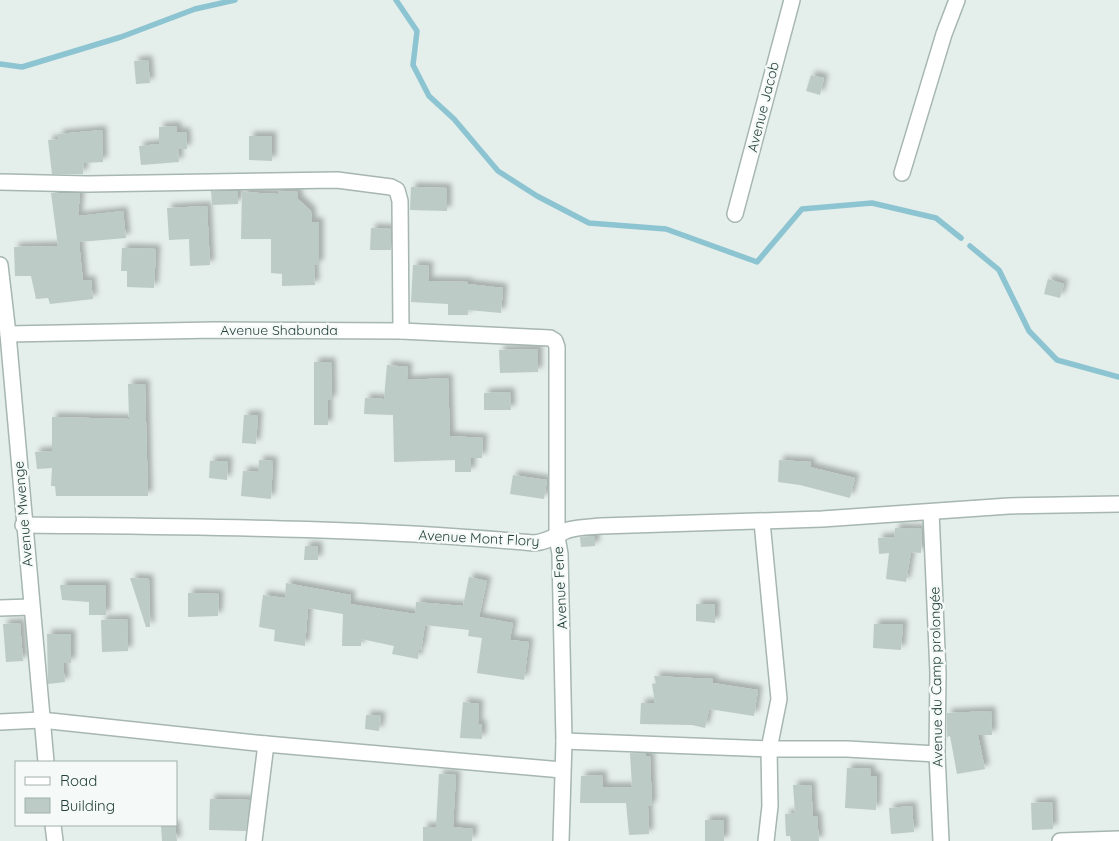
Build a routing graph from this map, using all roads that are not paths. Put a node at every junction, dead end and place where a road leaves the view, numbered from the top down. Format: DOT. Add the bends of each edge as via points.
graph roads {
  1 [pos="792,0"];
  2 [pos="957,0"];
  3 [pos="902,173"];
  4 [pos="0,182"];
  5 [pos="735,214"];
  6 [pos="0,265"];
  7 [pos="402,331"];
  8 [pos="8,334"];
  9 [pos="550,338"];
  10 [pos="1119,504"];
  11 [pos="931,512"];
  12 [pos="762,522"];
  13 [pos="24,525"];
  14 [pos="557,537"];
  15 [pos="0,608"];
  16 [pos="31,608"];
  17 [pos="41,720"];
  18 [pos="0,722"];
  19 [pos="564,741"];
  20 [pos="266,744"];
  21 [pos="770,749"];
  22 [pos="936,754"];
  23 [pos="46,761"];
  24 [pos="562,770"];
  25 [pos="53,826"];
  26 [pos="1119,839"];
  27 [pos="55,841"];
  28 [pos="254,841"];
  29 [pos="561,841"];
  30 [pos="766,841"];
  31 [pos="941,841"];
  32 [pos="1060,841"];
  1 -- 5 [label="street, Avenue Jacob"];
  2 -- 3 [label="street"];
  4 -- 7 [label="street" via="88,184 337,180 391,187 397,190 400,201"];
  6 -- 8 [label="street, Avenue Mwenge"];
  7 -- 8 [label="street, Avenue Shabunda"];
  7 -- 9 [label="street, Avenue Shabunda"];
  8 -- 13 [label="street, Avenue Mwenge"];
  9 -- 14 [label="street, Avenue Fene" via="557,347"];
  10 -- 11 [label="street, Avenue Mont Flory" via="1009,506"];
  11 -- 12 [label="street, Avenue Mont Flory"];
  11 -- 22 [label="street, Avenue du Camp prolongée" via="938,673"];
  12 -- 14 [label="street, Avenue Mont Flory" via="601,526 565,531"];
  12 -- 21 [label="street" via="779,690"];
  13 -- 14 [label="street, Avenue Mont Flory" via="276,528 461,536 534,543"];
  13 -- 16 [label="street, Avenue Mwenge"];
  14 -- 19 [label="street, Avenue Fene"];
  15 -- 16 [label="street"];
  16 -- 17 [label="street, Avenue Mwenge"];
  17 -- 18 [label="street"];
  17 -- 20 [label="street"];
  17 -- 23 [label="street, Avenue Mwenge"];
  19 -- 21 [label="street"];
  19 -- 24 [label="street, Avenue Fene"];
  20 -- 24 [label="street"];
  20 -- 28 [label="street"];
  21 -- 22 [label="street"];
  21 -- 30 [label="street"];
  22 -- 31 [label="street, Avenue du Camp prolongée"];
  24 -- 29 [label="street, Avenue Fene"];
  25 -- 27 [label="street"];
  26 -- 32 [label="street"];
}
